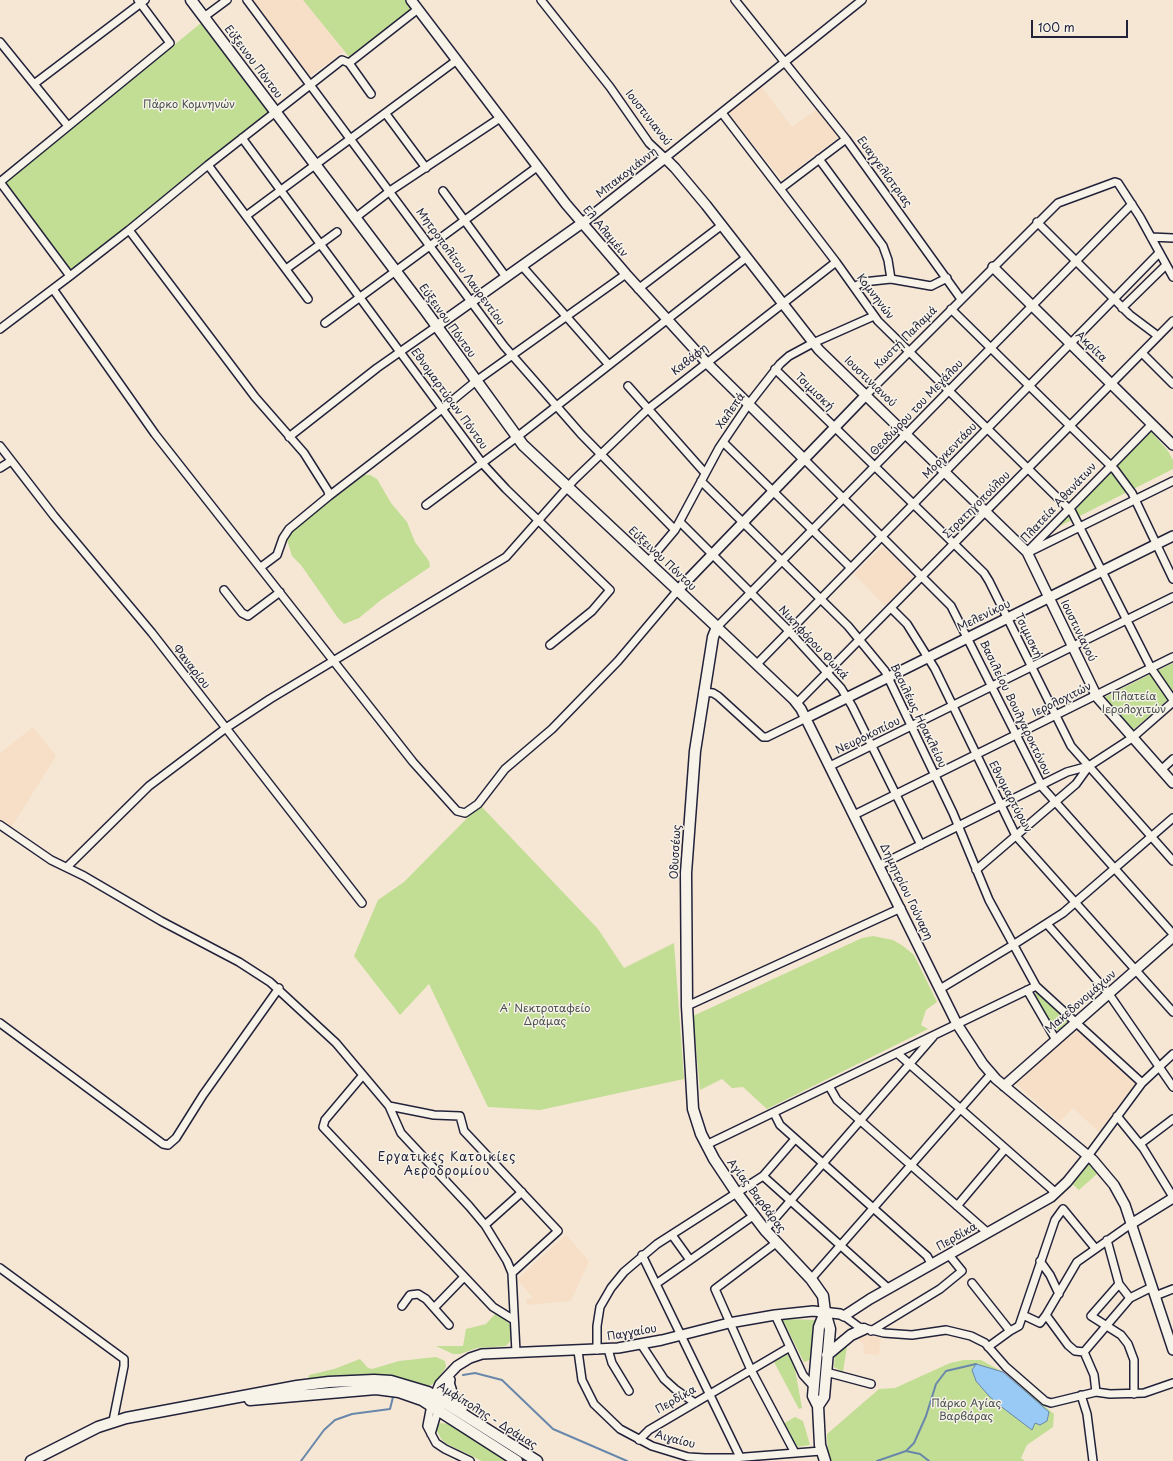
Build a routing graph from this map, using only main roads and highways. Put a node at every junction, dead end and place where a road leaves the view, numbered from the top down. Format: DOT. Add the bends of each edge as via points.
graph roads {
  1 [pos="191,0"];
  2 [pos="717,627"];
  3 [pos="690,1081"];
  4 [pos="824,1312"];
  5 [pos="867,1330"];
  6 [pos="827,1355"];
  7 [pos="451,1377"];
  8 [pos="436,1403"];
  9 [pos="818,1406"];
  10 [pos="497,1435"];
  11 [pos="31,1461"];
  12 [pos="517,1461"];
  13 [pos="537,1461"];
  14 [pos="826,1461"];
  1 -- 2 [label="main road, Εύξεινου Πόντου" via="437,326 517,437"];
  2 -- 3 [label="main road, Οδυσσέως" via="704,692 693,778 686,873 686,1006"];
  3 -- 4 [label="main road, Αγίας Βαρβάρας" via="695,1115 706,1145 753,1216 811,1279 823,1296"];
  4 -- 6 [label="main road, Αγίας Βαρβάρας" via="830,1329"];
  4 -- 9 [label="main road" via="818,1327 813,1386 813,1396"];
  5 -- 6 [label="main road" via="851,1335"];
  6 -- 9 [label="main road, Αγίας Βαρβάρας" via="824,1397"];
  7 -- 10 [label="main road" via="452,1397"];
  8 -- 10 [label="main road, Αμφίπολης - Δράμας"];
  8 -- 11 [label="main road, Αμφίπολης - Δράμας" via="396,1387 236,1399 168,1409 113,1421"];
  8 -- 12 [label="main road, Αμφίπολης - Δράμας"];
  9 -- 14 [label="main road" via="821,1451"];
  10 -- 13 [label="main road, Αμφίπολης - Δράμας"];
}
